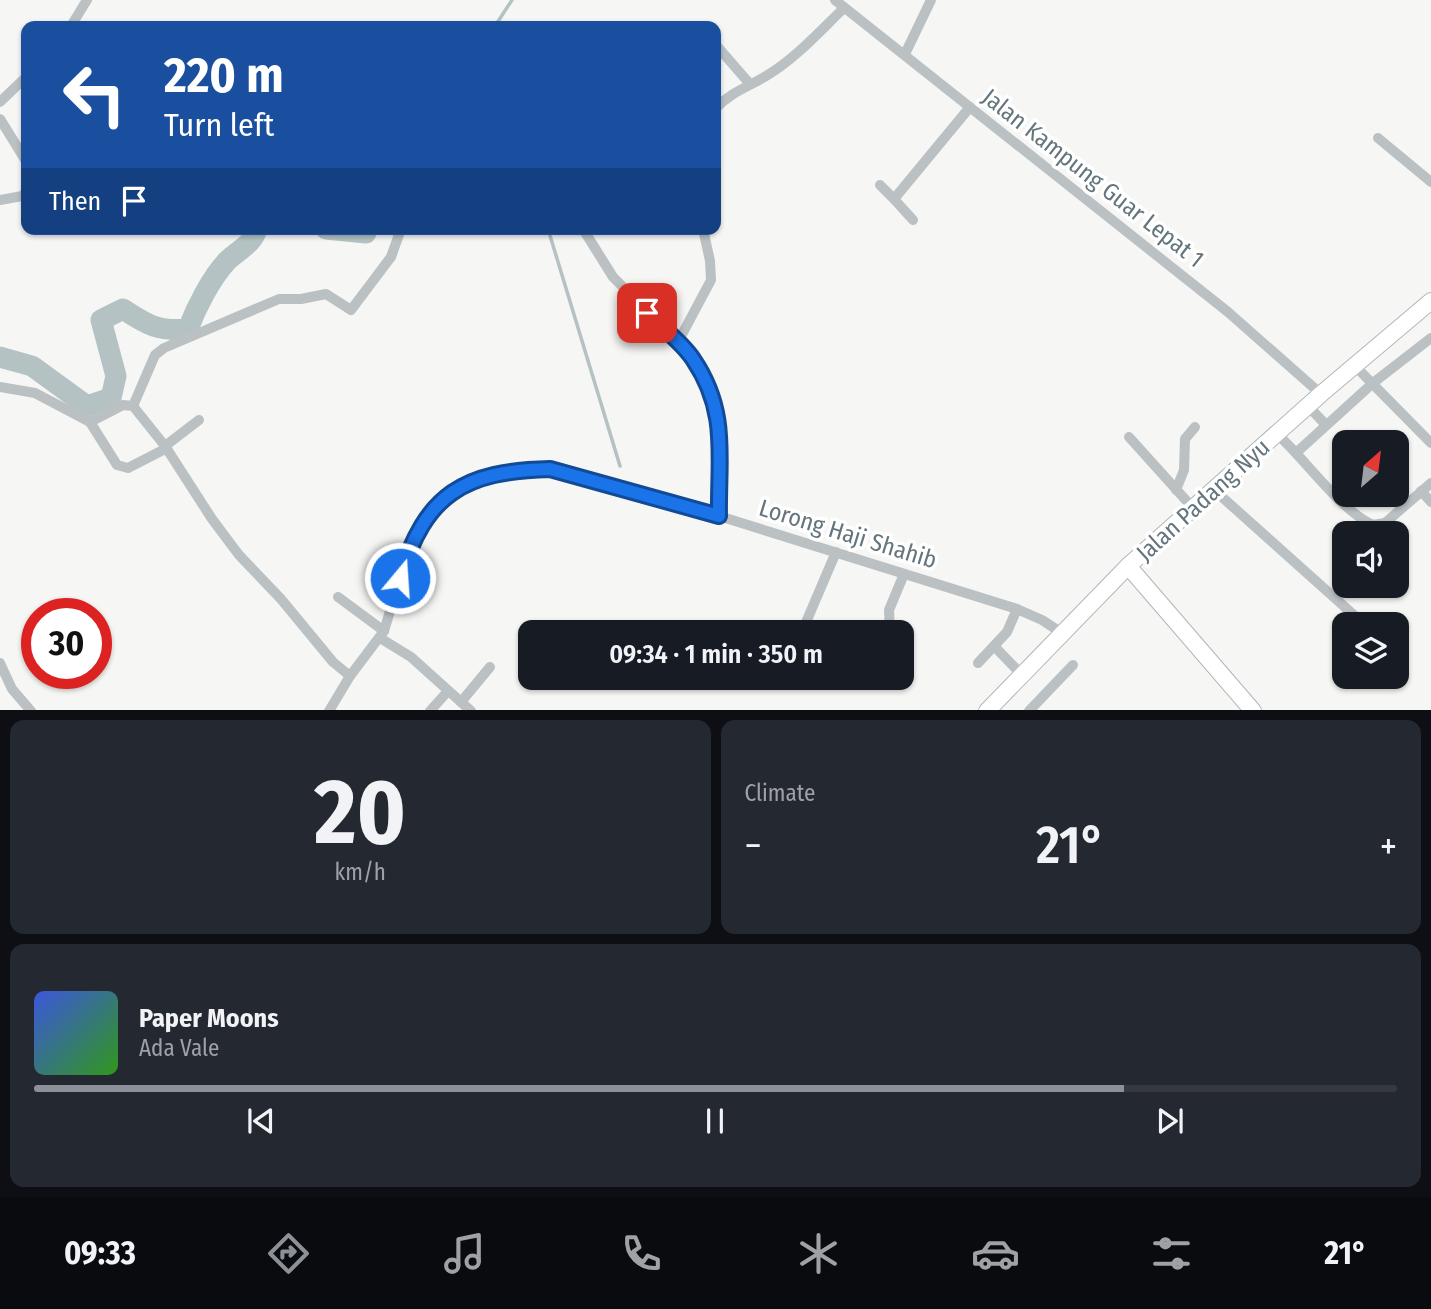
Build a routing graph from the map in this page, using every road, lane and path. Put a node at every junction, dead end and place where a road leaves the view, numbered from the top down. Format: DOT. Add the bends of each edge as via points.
graph roads {
  1 [pos="87,0"];
  2 [pos="931,0"];
  3 [pos="839,4"];
  4 [pos="74,21"];
  5 [pos="721,51"];
  6 [pos="905,54"];
  7 [pos="21,82"];
  8 [pos="750,83"];
  9 [pos="0,102"];
  10 [pos="721,102"];
  11 [pos="970,107"];
  12 [pos="0,119"];
  13 [pos="1378,138"];
  14 [pos="21,152"];
  15 [pos="1431,182"];
  16 [pos="880,185"];
  17 [pos="21,196"];
  18 [pos="894,199"];
  19 [pos="0,200"];
  20 [pos="913,220"];
  21 [pos="399,235"];
  22 [pos="587,235"];
  23 [pos="704,235"];
  24 [pos="1431,301"];
  25 [pos="1431,338"];
  26 [pos="678,342"];
  27 [pos="1355,366"];
  28 [pos="1373,383"];
  29 [pos="0,387"];
  30 [pos="1321,394"];
  31 [pos="132,406"];
  32 [pos="1308,406"];
  33 [pos="199,420"];
  34 [pos="90,422"];
  35 [pos="1326,425"];
  36 [pos="1195,427"];
  37 [pos="1277,434"];
  38 [pos="1129,437"];
  39 [pos="1431,443"];
  40 [pos="166,447"];
  41 [pos="1297,452"];
  42 [pos="1431,483"];
  43 [pos="1213,489"];
  44 [pos="1176,490"];
  45 [pos="1421,491"];
  46 [pos="1431,502"];
  47 [pos="1193,508"];
  48 [pos="719,516"];
  49 [pos="836,552"];
  50 [pos="1128,566"];
  51 [pos="904,573"];
  52 [pos="338,597"];
  53 [pos="1017,608"];
  54 [pos="1350,612"];
  55 [pos="807,620"];
  56 [pos="889,620"];
  57 [pos="1062,633"];
  58 [pos="382,634"];
  59 [pos="995,647"];
  60 [pos="0,663"];
  61 [pos="978,663"];
  62 [pos="1073,665"];
  63 [pos="490,667"];
  64 [pos="1022,675"];
  65 [pos="350,676"];
  66 [pos="448,691"];
  67 [pos="461,702"];
  68 [pos="31,710"];
  69 [pos="328,710"];
  70 [pos="430,710"];
  71 [pos="471,710"];
  72 [pos="987,710"];
  73 [pos="1029,710"];
  74 [pos="1253,710"];
  1 -- 4 [label="street"];
  2 -- 6 [label="street"];
  3 -- 6 [label="street, Jalan Kampung Guar Lepat 1"];
  3 -- 8 [label="street" via="782,65"];
  5 -- 8 [label="street"];
  6 -- 11 [label="street, Jalan Kampung Guar Lepat 1"];
  7 -- 9 [label="street"];
  8 -- 10 [label="street"];
  11 -- 18 [label="street"];
  11 -- 30 [label="street, Jalan Kampung Guar Lepat 1" via="1228,312"];
  12 -- 14 [label="street"];
  13 -- 15 [label="street"];
  16 -- 18 [label="street"];
  17 -- 19 [label="street"];
  18 -- 20 [label="street"];
  21 -- 31 [label="street" via="390,257 351,310 326,294 279,299 176,342 155,355"];
  22 -- 26 [label="street" via="612,277"];
  23 -- 26 [label="street" via="711,280"];
  24 -- 27 [label="street, Jalan Padang Nyu"];
  25 -- 28 [label="street"];
  26 -- 48 [label="street" via="693,359 719,417"];
  27 -- 28 [label="street"];
  27 -- 30 [label="street, Jalan Padang Nyu"];
  28 -- 35 [label="street"];
  28 -- 39 [label="street"];
  29 -- 34 [label="street" via="35,393"];
  30 -- 32 [label="street, Jalan Padang Nyu"];
  31 -- 34 [label="street" via="123,405"];
  31 -- 40 [label="street"];
  32 -- 35 [label="street"];
  32 -- 37 [label="street, Jalan Padang Nyu"];
  33 -- 40 [label="street"];
  34 -- 40 [label="street" via="117,465 128,468"];
  35 -- 41 [label="street"];
  36 -- 44 [label="street" via="1185,439 1184,470"];
  37 -- 41 [label="street"];
  37 -- 43 [label="street, Jalan Padang Nyu"];
  38 -- 44 [label="street"];
  40 -- 65 [label="street" via="239,555"];
  41 -- 45 [label="street" via="1352,512 1373,525 1385,523"];
  42 -- 45 [label="street"];
  43 -- 47 [label="street, Jalan Padang Nyu"];
  43 -- 54 [label="street"];
  44 -- 47 [label="street"];
  45 -- 46 [label="street"];
  47 -- 50 [label="street, Jalan Padang Nyu"];
  48 -- 49 [label="street, Lorong Haji Shahib"];
  48 -- 58 [label="street, Lorong Haji Shahib" via="550,469 487,476 461,486 430,513 408,551"];
  49 -- 51 [label="street, Lorong Haji Shahib"];
  49 -- 55 [label="street"];
  50 -- 57 [label="street, Jalan Padang Nyu"];
  50 -- 74 [label="street"];
  51 -- 53 [label="street, Lorong Haji Shahib"];
  51 -- 56 [label="street"];
  52 -- 58 [label="street"];
  53 -- 57 [label="street, Lorong Haji Shahib"];
  53 -- 59 [label="street"];
  57 -- 64 [label="street, Jalan Padang Nyu"];
  58 -- 65 [label="street"];
  58 -- 66 [label="street"];
  59 -- 61 [label="street"];
  59 -- 64 [label="street"];
  60 -- 68 [label="street" via="12,689"];
  62 -- 73 [label="street"];
  63 -- 67 [label="street"];
  64 -- 72 [label="street, Jalan Padang Nyu"];
  65 -- 69 [label="street"];
  66 -- 67 [label="street"];
  66 -- 70 [label="street"];
  67 -- 71 [label="street"];
}
